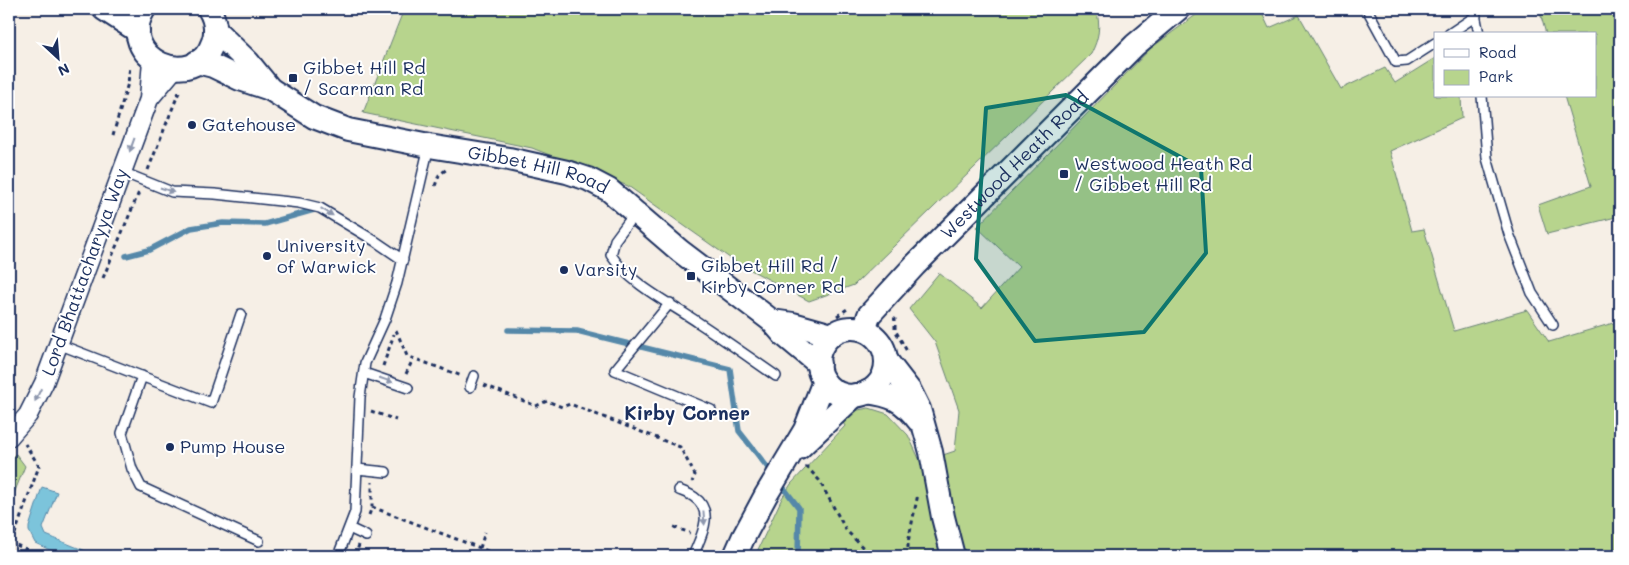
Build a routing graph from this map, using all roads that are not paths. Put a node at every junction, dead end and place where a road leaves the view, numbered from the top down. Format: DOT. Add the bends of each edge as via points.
graph roads {
  1 [pos="104,9"];
  2 [pos="144,9"];
  3 [pos="1178,9"];
  4 [pos="1367,9"];
  5 [pos="1475,13"];
  6 [pos="211,14"];
  7 [pos="138,31"];
  8 [pos="1451,32"];
  9 [pos="1479,32"];
  10 [pos="1434,44"];
  11 [pos="152,60"];
  12 [pos="197,62"];
  13 [pos="175,68"];
  14 [pos="270,89"];
  15 [pos="1482,98"];
  16 [pos="148,99"];
  17 [pos="429,146"];
  18 [pos="122,172"];
  19 [pos="635,213"];
  20 [pos="403,260"];
  21 [pos="670,303"];
  22 [pos="241,314"];
  23 [pos="772,321"];
  24 [pos="1553,324"];
  25 [pos="864,330"];
  26 [pos="832,335"];
  27 [pos="58,344"];
  28 [pos="886,360"];
  29 [pos="822,372"];
  30 [pos="364,373"];
  31 [pos="142,376"];
  32 [pos="776,376"];
  33 [pos="408,388"];
  34 [pos="861,394"];
  35 [pos="711,410"];
  36 [pos="924,426"];
  37 [pos="12,435"];
  38 [pos="788,461"];
  39 [pos="357,469"];
  40 [pos="386,472"];
  41 [pos="683,491"];
  42 [pos="349,528"];
  43 [pos="366,536"];
  44 [pos="259,541"];
  45 [pos="338,556"];
  46 [pos="693,556"];
  47 [pos="735,556"];
  48 [pos="953,556"];
  1 -- 7 [label="street"];
  2 -- 7 [label="street"];
  3 -- 25 [label="street, Westwood Heath Road" via="1135,44 915,265 869,315"];
  4 -- 10 [label="lane" via="1396,62 1406,61"];
  5 -- 8 [label="lane"];
  5 -- 9 [label="lane"];
  6 -- 12 [label="street" via="211,46"];
  6 -- 14 [label="street, Gibbet Hill Road"];
  7 -- 11 [label="street" via="143,50"];
  11 -- 13 [label="street"];
  11 -- 16 [label="street, Lord Bhattacharyya Way"];
  12 -- 13 [label="street"];
  12 -- 14 [label="street, Gibbet Hill Road"];
  13 -- 16 [label="street, Lord Bhattacharyya Way"];
  14 -- 17 [label="street, Gibbet Hill Road" via="314,117 348,130"];
  15 -- 24 [label="lane" via="1487,158 1508,234 1532,293"];
  16 -- 18 [label="street, Lord Bhattacharyya Way, one-way"];
  17 -- 19 [label="street, Gibbet Hill Road" via="567,172 609,190"];
  17 -- 20 [label="lane"];
  18 -- 20 [label="lane, one-way" via="172,192 299,203 320,208"];
  18 -- 27 [label="street, Lord Bhattacharyya Way"];
  19 -- 21 [label="lane" via="615,240 611,255 624,271"];
  19 -- 23 [label="street, Gibbet Hill Road"];
  20 -- 30 [label="lane"];
  21 -- 32 [label="lane"];
  21 -- 35 [label="lane" via="615,370"];
  22 -- 31 [label="lane" via="210,403"];
  23 -- 26 [label="street, Gibbet Hill Road"];
  23 -- 29 [label="street, Gibbet Hill Road"];
  25 -- 26 [label="street" via="842,329"];
  25 -- 28 [label="street" via="881,344"];
  26 -- 29 [label="street" via="820,352"];
  27 -- 31 [label="lane"];
  27 -- 37 [label="street, Lord Bhattacharyya Way, one-way" via="36,400"];
  28 -- 34 [label="street" via="882,379 873,389"];
  28 -- 36 [label="street" via="910,391"];
  29 -- 34 [label="street" via="833,389 845,395"];
  29 -- 38 [label="street" via="805,430"];
  30 -- 33 [label="lane, one-way"];
  30 -- 39 [label="lane"];
  31 -- 44 [label="lane" via="122,433 132,469 141,487"];
  34 -- 36 [label="street" via="885,394 898,400"];
  34 -- 38 [label="street"];
  36 -- 48 [label="street"];
  38 -- 47 [label="street" via="766,495"];
  39 -- 40 [label="lane"];
  39 -- 42 [label="lane" via="355,512"];
  41 -- 46 [label="lane, one-way" via="695,497 703,508 706,525"];
  42 -- 43 [label="lane"];
  42 -- 45 [label="lane"];
}
